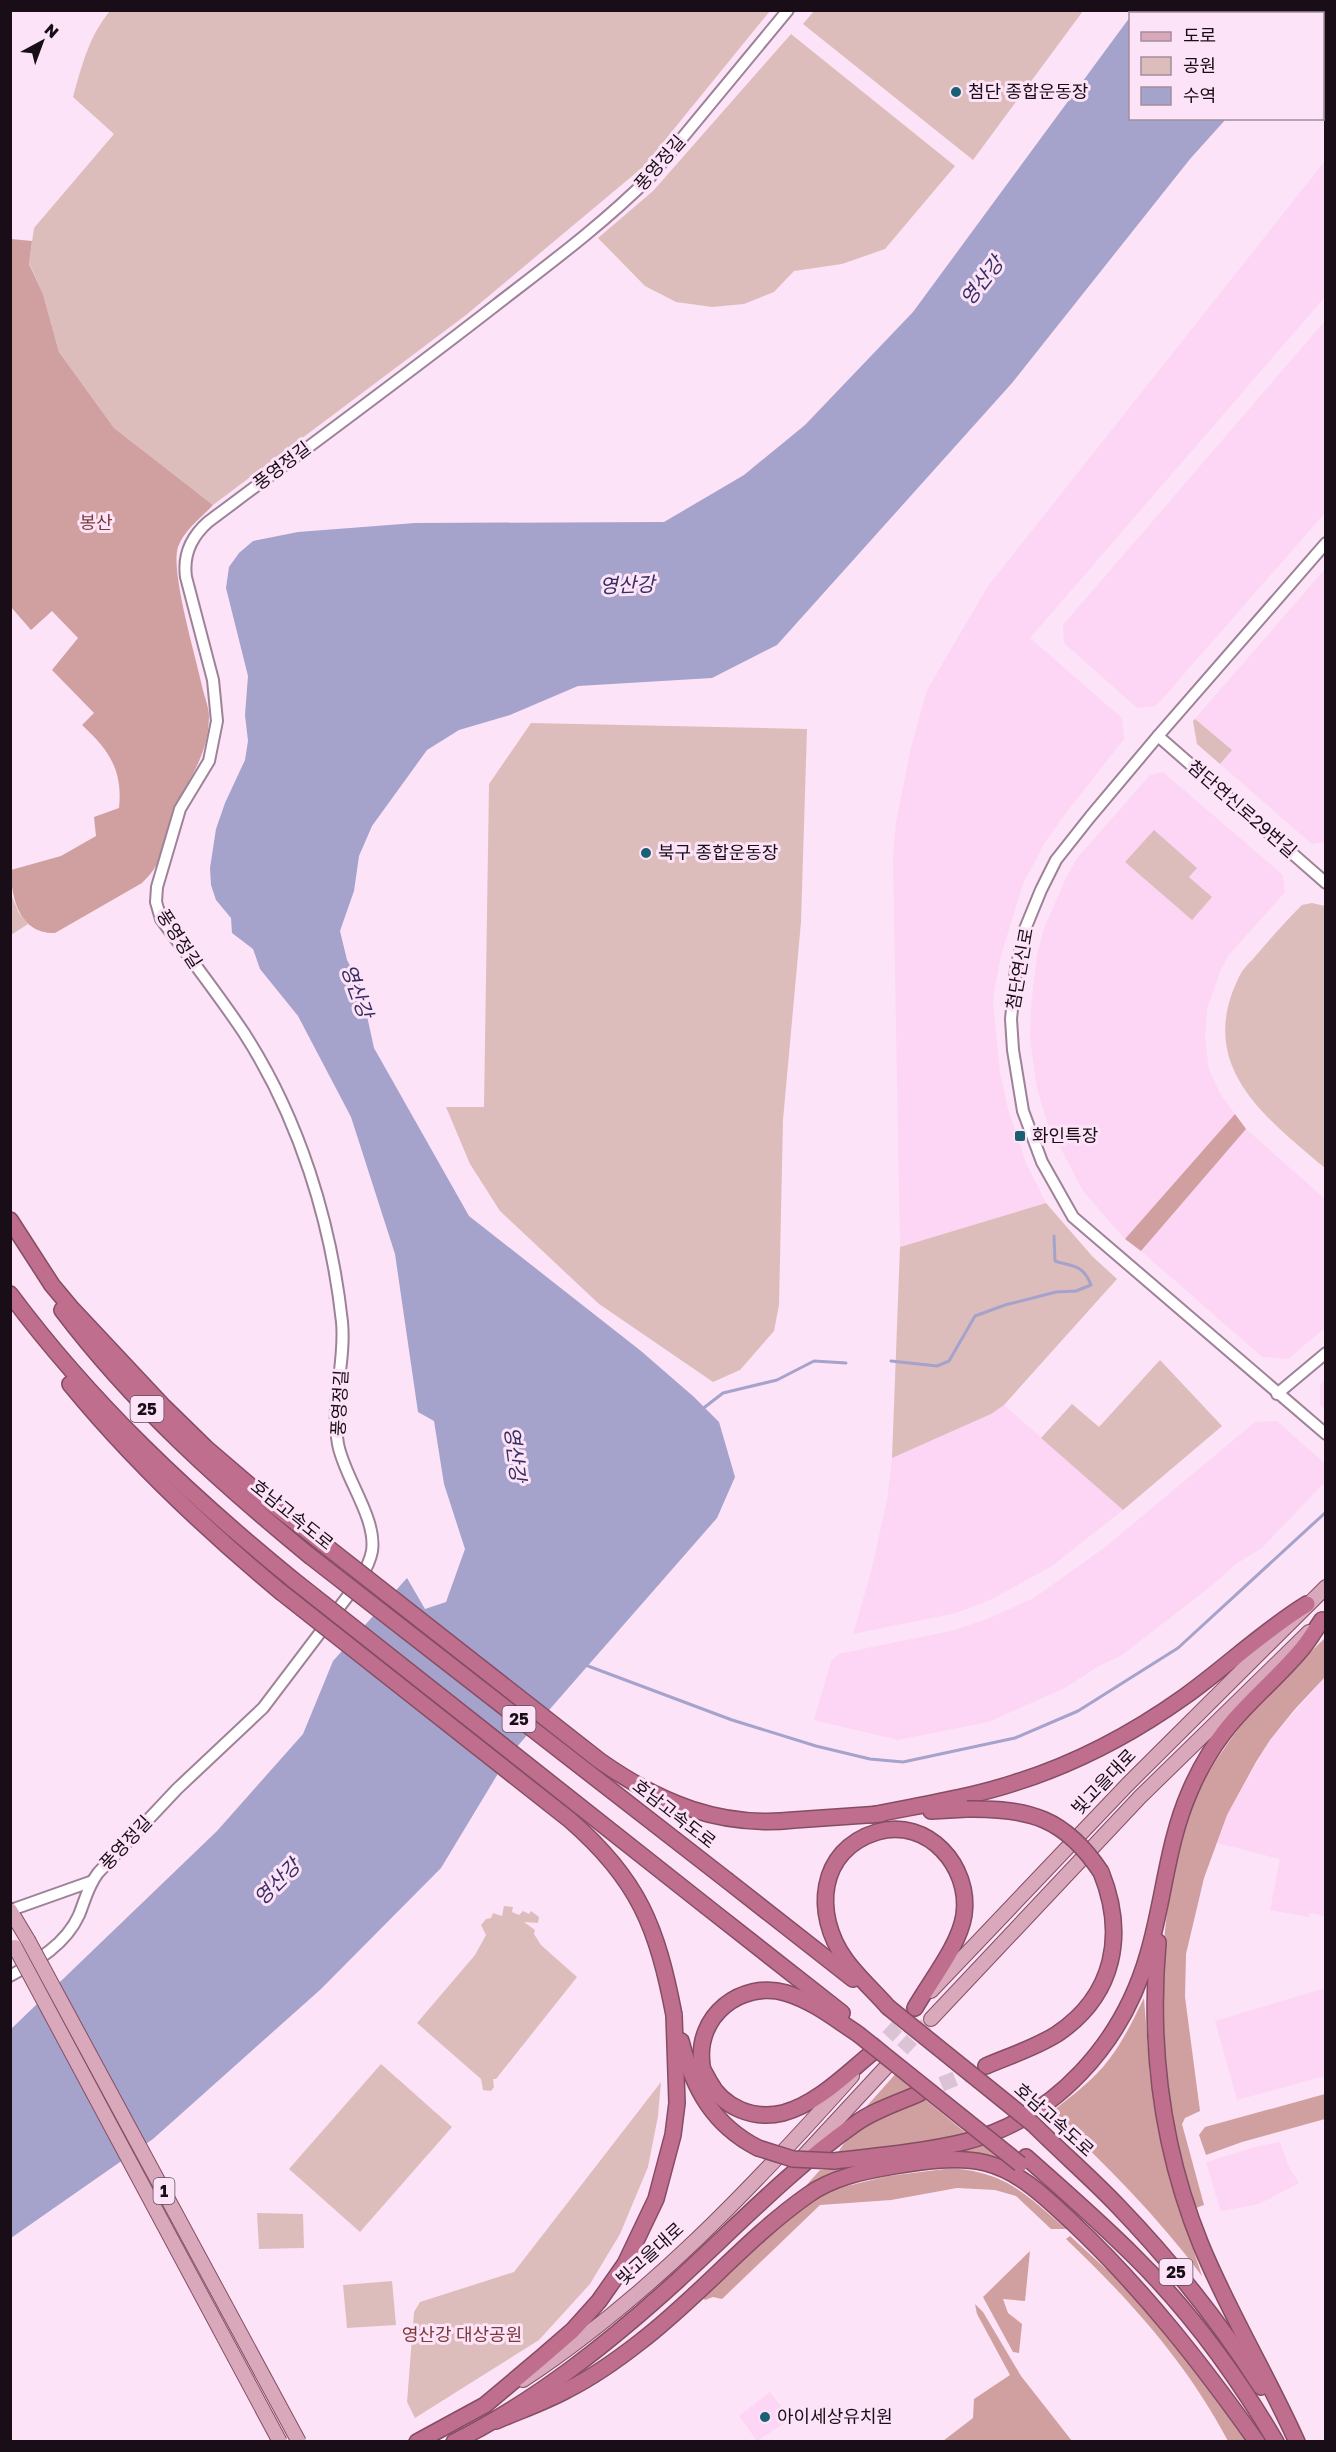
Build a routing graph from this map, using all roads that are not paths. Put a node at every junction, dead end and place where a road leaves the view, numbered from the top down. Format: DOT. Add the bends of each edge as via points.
graph roads {
  1 [pos="788,10"];
  2 [pos="1326,543"];
  3 [pos="1158,736"];
  4 [pos="1326,883"];
  5 [pos="10,1220"];
  6 [pos="10,1237"];
  7 [pos="10,1294"];
  8 [pos="10,1307"];
  9 [pos="1326,1353"];
  10 [pos="1277,1394"];
  11 [pos="1326,1434"];
  12 [pos="1326,1587"];
  13 [pos="1307,1604"];
  14 [pos="1324,1618"];
  15 [pos="872,1815"];
  16 [pos="90,1882"];
  17 [pos="1162,1891"];
  18 [pos="11,1910"];
  19 [pos="13,1943"];
  20 [pos="10,1976"];
  21 [pos="888,2007"];
  22 [pos="915,2008"];
  23 [pos="674,2015"];
  24 [pos="931,2019"];
  25 [pos="862,2033"];
  26 [pos="873,2052"];
  27 [pos="888,2065"];
  28 [pos="986,2066"];
  29 [pos="920,2093"];
  30 [pos="1023,2160"];
  31 [pos="772,2191"];
  32 [pos="484,2405"];
  33 [pos="496,2421"];
  34 [pos="279,2442"];
  35 [pos="299,2442"];
  36 [pos="417,2442"];
  37 [pos="454,2442"];
  38 [pos="1257,2442"];
  39 [pos="1267,2442"];
  40 [pos="1276,2442"];
  41 [pos="1295,2442"];
  1 -- 16 [label="street, 풍영정길" via="631,195 441,348 208,522 197,532 186,554 186,577 213,680 217,721 209,761 180,809 157,887 157,910 258,1056 294,1129 309,1173 330,1251 342,1322 336,1412 338,1444 368,1522 372,1549 360,1580 263,1708 177,1789"];
  2 -- 3 [label="street, 첨단연신로"];
  3 -- 4 [label="street, 첨단연신로29번길"];
  3 -- 10 [label="street, 첨단연신로" via="1056,860 1025,929 1011,1019 1023,1111 1042,1162 1073,1217"];
  5 -- 15 [label="highway, bridge" via="72,1310 206,1448 600,1761 641,1789 694,1811 727,1818 778,1822"];
  6 -- 21 [label="highway, 호남고속도로 / 25, bridge" via="78,1332 134,1396 233,1493"];
  7 -- 25 [label="highway, 25, bridge" via="87,1389 186,1488 292,1579"];
  8 -- 23 [label="highway, bridge" via="135,1460 234,1553 545,1799 598,1846 631,1886 651,1925 664,1962"];
  9 -- 10 [label="street"];
  10 -- 11 [label="street, 첨단연신로"];
  12 -- 13 [label="main road, 빛고을대로"];
  13 -- 15 [label="highway" via="1274,1625 1234,1661 1183,1698 1107,1744 1048,1772 1014,1783"];
  13 -- 22 [label="main road, 빛고을대로" via="1127,1785"];
  14 -- 17 [label="highway" via="1302,1649 1233,1720 1213,1750 1190,1791 1174,1837"];
  14 -- 24 [label="main road, 빛고을대로" via="1140,1797"];
  15 -- 28 [label="highway, bridge" via="1002,1808 1044,1819 1065,1832 1086,1850 1101,1872 1114,1910 1115,1938 1110,1965 1098,1992 1079,2017 1056,2034"];
  16 -- 18 [label="street"];
  16 -- 20 [label="street, 풍영정길" via="69,1931 52,1950"];
  17 -- 23 [label="highway, bridge" via="1149,1953 1129,2008 1097,2056 1066,2088 1014,2122 981,2137 945,2146 834,2161 793,2159 758,2148 738,2136 700,2096"];
  17 -- 41 [label="highway" via="1154,2023 1171,2152 1201,2245"];
  18 -- 35 [label="main road, 1, bridge"];
  19 -- 34 [label="main road, 1, bridge"];
  21 -- 22 [label="highway" via="844,1959 824,1908 832,1868 844,1852 860,1839 898,1830 937,1845 952,1859 965,1896 960,1930"];
  21 -- 41 [label="highway, 호남고속도로 / 25, bridge" via="1033,2124 1114,2202 1220,2328"];
  23 -- 32 [label="highway" via="674,2124 666,2167 652,2209 625,2265 573,2330"];
  25 -- 26 [label="highway" via="805,2001 785,1993 760,1990 740,1995 722,2006 709,2023 701,2045 702,2067 725,2102 742,2112 762,2115 783,2113 806,2104"];
  25 -- 30 [label="highway, 25"];
  26 -- 32 [label="main road, 빛고을대로" via="789,2146 663,2270 545,2366"];
  27 -- 31 [label="main road, 빛고을대로"];
  29 -- 31 [label="highway" via="855,2124"];
  30 -- 39 [label="highway" via="1149,2283 1213,2361"];
  30 -- 40 [label="highway, 25" via="1136,2257 1237,2381"];
  31 -- 33 [label="highway, 빛고을대로" via="642,2312"];
  32 -- 36 [label="highway, 빛고을대로"];
  33 -- 37 [label="highway, 빛고을대로"];
  33 -- 38 [label="highway" via="566,2391 634,2347 810,2193 866,2171 965,2160 987,2163 1029,2184 1109,2257 1195,2356"];
}
